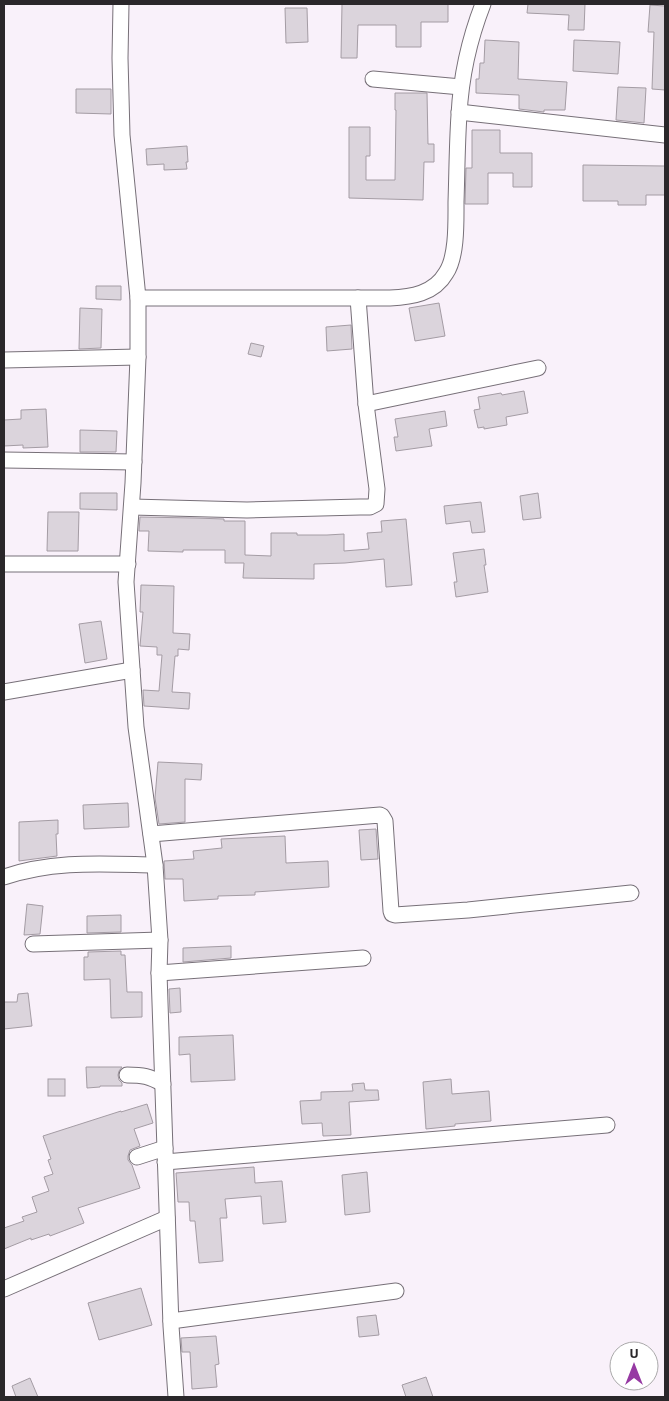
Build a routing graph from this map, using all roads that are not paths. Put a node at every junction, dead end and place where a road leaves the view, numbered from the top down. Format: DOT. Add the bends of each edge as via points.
graph roads {
  1 [pos="121,4"];
  2 [pos="483,4"];
  3 [pos="373,79"];
  4 [pos="461,87"];
  5 [pos="459,112"];
  6 [pos="665,135"];
  7 [pos="138,298"];
  8 [pos="358,298"];
  9 [pos="138,358"];
  10 [pos="4,360"];
  11 [pos="538,368"];
  12 [pos="366,404"];
  13 [pos="4,460"];
  14 [pos="134,462"];
  15 [pos="132,507"];
  16 [pos="4,564"];
  17 [pos="128,564"];
  18 [pos="132,670"];
  19 [pos="4,692"];
  20 [pos="150,834"];
  21 [pos="155,865"];
  22 [pos="4,877"];
  23 [pos="631,893"];
  24 [pos="160,940"];
  25 [pos="33,944"];
  26 [pos="363,958"];
  27 [pos="159,973"];
  28 [pos="127,1075"];
  29 [pos="162,1084"];
  30 [pos="607,1125"];
  31 [pos="166,1155"];
  32 [pos="137,1157"];
  33 [pos="167,1218"];
  34 [pos="4,1289"];
  35 [pos="396,1291"];
  36 [pos="171,1321"];
  37 [pos="176,1397"];
  1 -- 7 [label="street" via="122,135"];
  2 -- 4 [label="street" via="471,35"];
  3 -- 4 [label="street"];
  4 -- 5 [label="street"];
  5 -- 6 [label="street"];
  5 -- 8 [label="street" via="456,221 452,261 447,273 418,295"];
  7 -- 8 [label="street"];
  7 -- 9 [label="street"];
  8 -- 12 [label="street"];
  9 -- 10 [label="street"];
  9 -- 14 [label="street"];
  11 -- 12 [label="street"];
  12 -- 15 [label="street" via="377,489 374,506 247,510"];
  13 -- 14 [label="street"];
  14 -- 15 [label="street"];
  15 -- 17 [label="street"];
  16 -- 17 [label="street"];
  17 -- 18 [label="street" via="126,582"];
  18 -- 19 [label="street"];
  18 -- 20 [label="street"];
  20 -- 21 [label="street"];
  20 -- 23 [label="street" via="380,815 385,822 391,911 394,915"];
  21 -- 22 [label="street" via="56,865"];
  21 -- 24 [label="street"];
  24 -- 25 [label="street"];
  24 -- 27 [label="street"];
  26 -- 27 [label="street"];
  27 -- 29 [label="street"];
  28 -- 29 [label="street" via="145,1075"];
  29 -- 31 [label="street"];
  30 -- 31 [label="street"];
  31 -- 32 [label="street"];
  31 -- 33 [label="street"];
  33 -- 34 [label="street"];
  33 -- 36 [label="street"];
  35 -- 36 [label="street"];
  36 -- 37 [label="street"];
}
